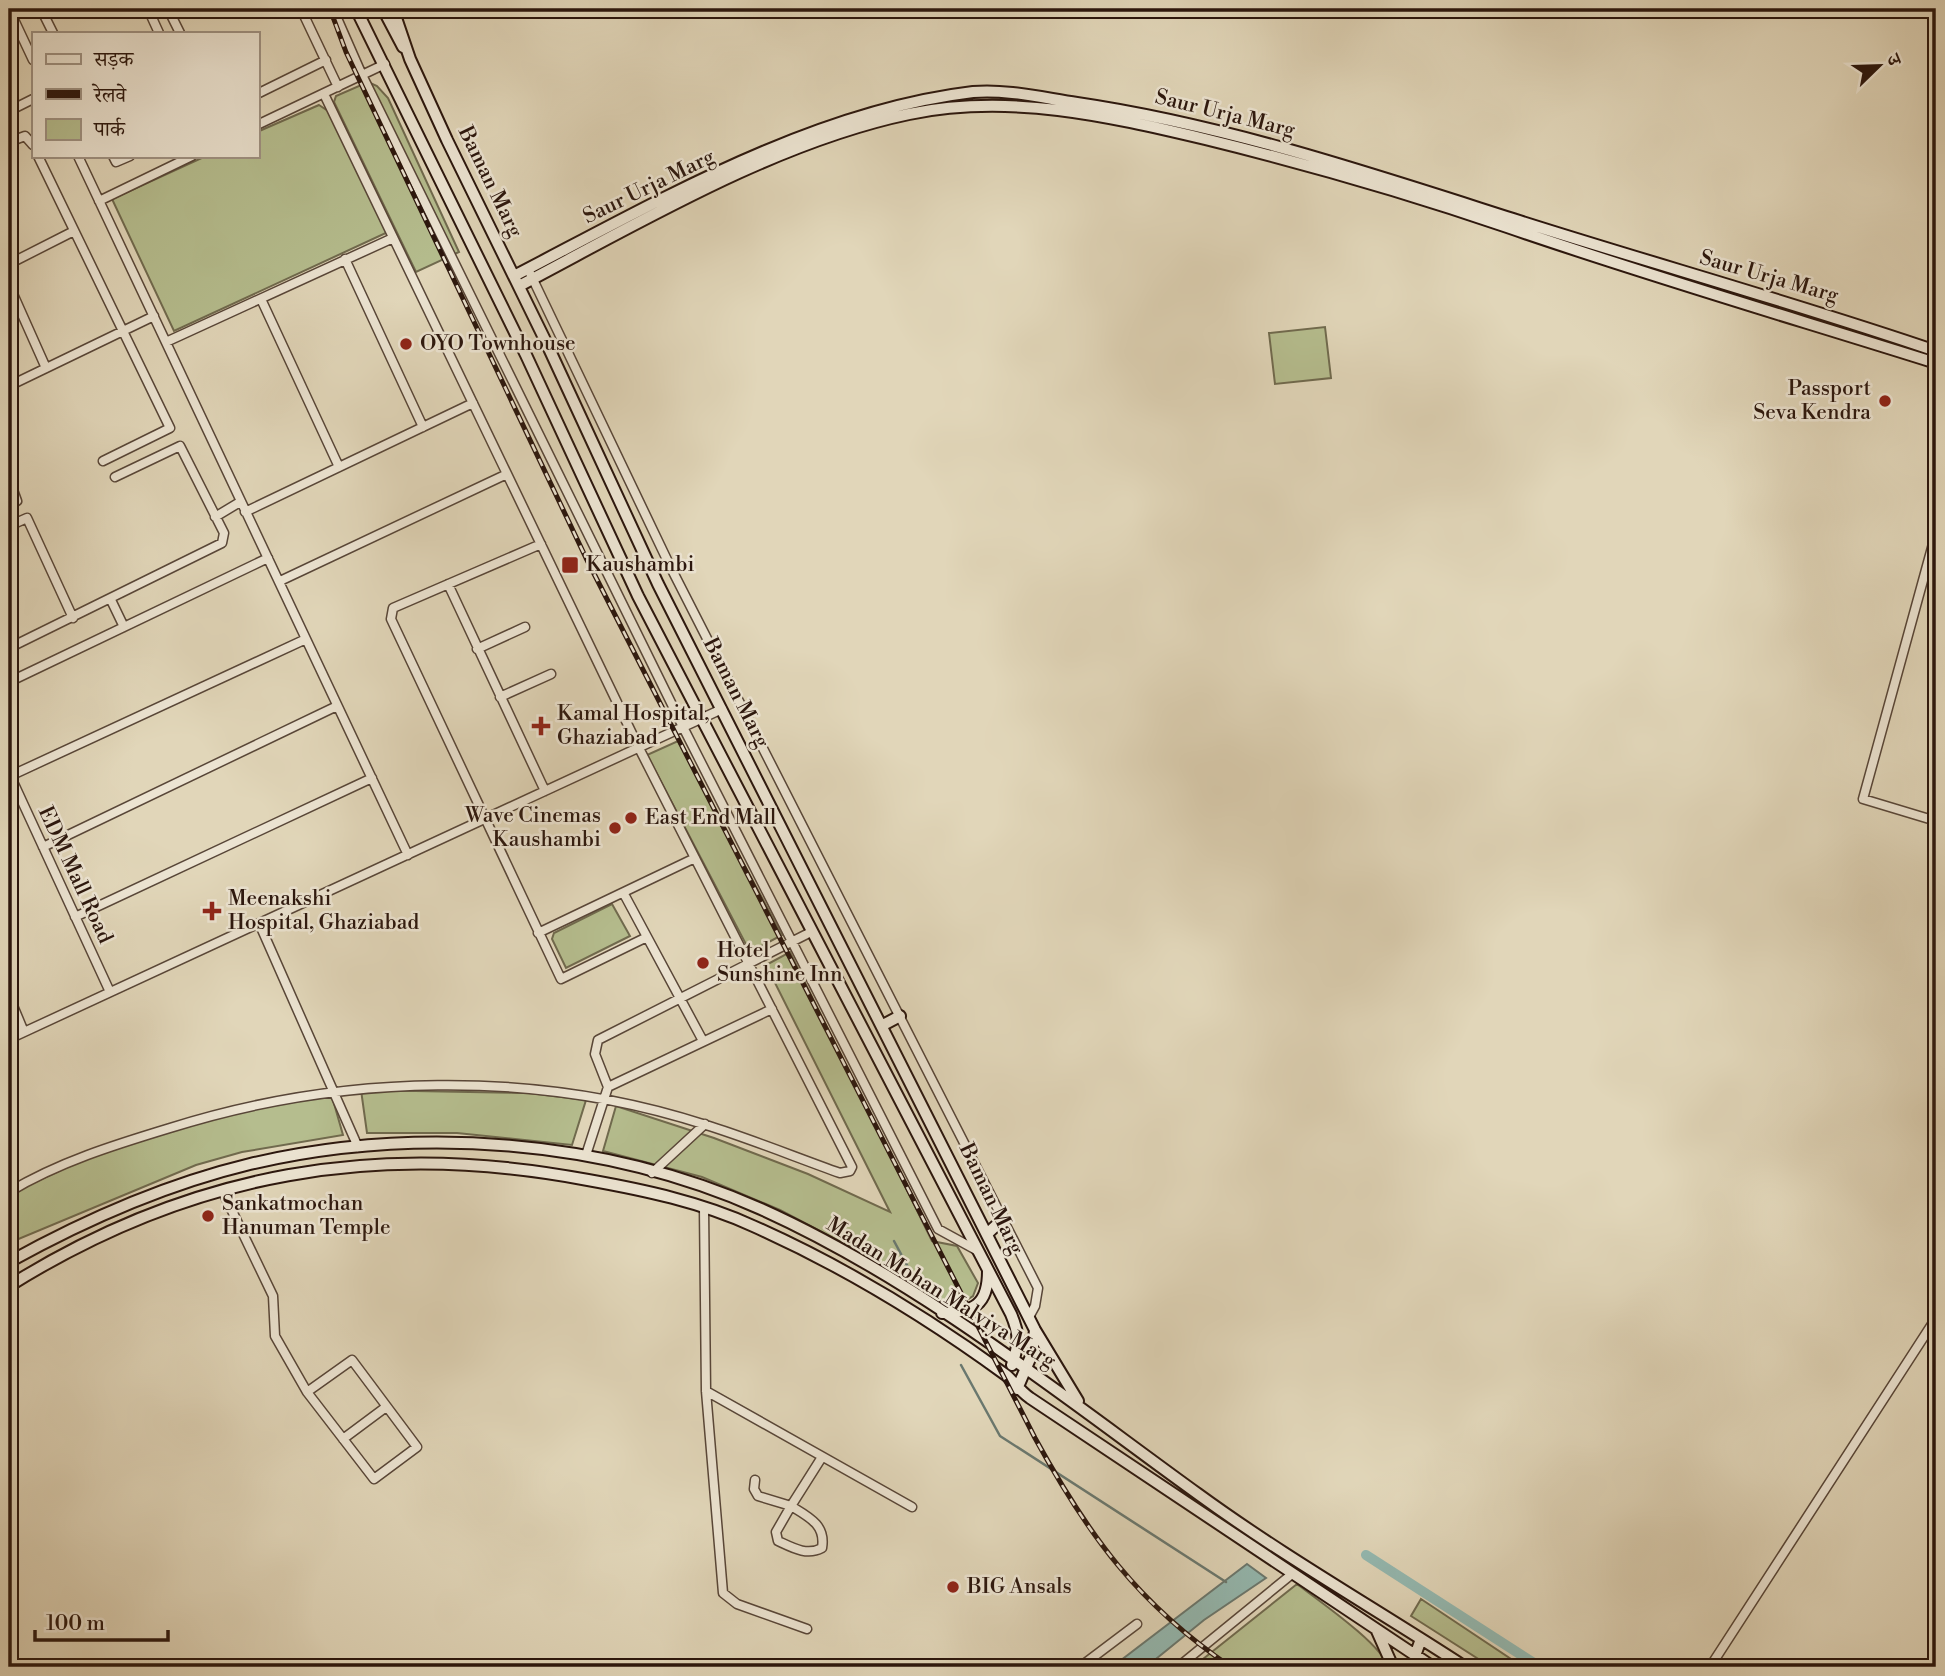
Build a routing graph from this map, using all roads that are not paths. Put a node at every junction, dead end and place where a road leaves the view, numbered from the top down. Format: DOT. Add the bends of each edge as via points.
graph roads {
  1 [pos="41,9"];
  2 [pos="148,9"];
  3 [pos="168,9"];
  4 [pos="302,9"];
  5 [pos="333,9"];
  6 [pos="356,9"];
  7 [pos="383,9"];
  8 [pos="393,9"];
  9 [pos="10,14"];
  10 [pos="52,32"];
  11 [pos="159,32"];
  12 [pos="180,32"];
  13 [pos="32,58"];
  14 [pos="410,59"];
  15 [pos="326,60"];
  16 [pos="385,64"];
  17 [pos="362,75"];
  18 [pos="338,87"];
  19 [pos="259,93"];
  20 [pos="324,93"];
  21 [pos="32,100"];
  22 [pos="9,111"];
  23 [pos="259,124"];
  24 [pos="9,142"];
  25 [pos="32,144"];
  26 [pos="42,158"];
  27 [pos="79,158"];
  28 [pos="188,158"];
  29 [pos="99,201"];
  30 [pos="75,231"];
  31 [pos="393,237"];
  32 [pos="345,260"];
  33 [pos="9,264"];
  34 [pos="530,274"];
  35 [pos="516,281"];
  36 [pos="9,285"];
  37 [pos="261,299"];
  38 [pos="1780,307"];
  39 [pos="154,316"];
  40 [pos="122,332"];
  41 [pos="166,342"];
  42 [pos="1936,351"];
  43 [pos="1936,363"];
  44 [pos="47,368"];
  45 [pos="9,386"];
  46 [pos="473,403"];
  47 [pos="423,427"];
  48 [pos="586,428"];
  49 [pos="564,438"];
  50 [pos="596,450"];
  51 [pos="575,460"];
  52 [pos="103,461"];
  53 [pos="339,467"];
  54 [pos="507,474"];
  55 [pos="115,477"];
  56 [pos="9,479"];
  57 [pos="240,502"];
  58 [pos="9,505"];
  59 [pos="244,512"];
  60 [pos="215,517"];
  61 [pos="9,526"];
  62 [pos="1936,533"];
  63 [pos="541,544"];
  64 [pos="268,558"];
  65 [pos="280,581"];
  66 [pos="448,584"];
  67 [pos="111,600"];
  68 [pos="73,618"];
  69 [pos="124,627"];
  70 [pos="525,627"];
  71 [pos="306,639"];
  72 [pos="9,648"];
  73 [pos="477,649"];
  74 [pos="551,674"];
  75 [pos="9,682"];
  76 [pos="500,697"];
  77 [pos="337,706"];
  78 [pos="722,709"];
  79 [pos="701,719"];
  80 [pos="683,727"];
  81 [pos="639,748"];
  82 [pos="9,775"];
  83 [pos="372,778"];
  84 [pos="545,791"];
  85 [pos="485,819"];
  86 [pos="1936,821"];
  87 [pos="43,847"];
  88 [pos="408,855"];
  89 [pos="695,858"];
  90 [pos="624,894"];
  91 [pos="75,917"];
  92 [pos="259,923"];
  93 [pos="811,932"];
  94 [pos="538,933"];
  95 [pos="647,937"];
  96 [pos="792,942"];
  97 [pos="848,956"];
  98 [pos="749,963"];
  99 [pos="829,965"];
  100 [pos="856,972"];
  101 [pos="110,992"];
  102 [pos="9,996"];
  103 [pos="679,998"];
  104 [pos="848,1001"];
  105 [pos="772,1009"];
  106 [pos="900,1016"];
  107 [pos="883,1025"];
  108 [pos="24,1032"];
  109 [pos="9,1039"];
  110 [pos="703,1041"];
  111 [pos="608,1087"];
  112 [pos="335,1091"];
  113 [pos="603,1101"];
  114 [pos="705,1124"];
  115 [pos="499,1146"];
  116 [pos="358,1147"];
  117 [pos="586,1155"];
  118 [pos="499,1166"];
  119 [pos="652,1173"];
  120 [pos="222,1190"];
  121 [pos="9,1192"];
  122 [pos="704,1208"];
  123 [pos="117,1210"];
  124 [pos="1003,1219"];
  125 [pos="126,1225"];
  126 [pos="987,1234"];
  127 [pos="978,1251"];
  128 [pos="9,1262"];
  129 [pos="988,1270"];
  130 [pos="9,1286"];
  131 [pos="942,1313"];
  132 [pos="1029,1317"];
  133 [pos="1936,1318"];
  134 [pos="1035,1330"];
  135 [pos="1014,1360"];
  136 [pos="1025,1368"];
  137 [pos="1009,1378"];
  138 [pos="1017,1389"];
  139 [pos="706,1391"];
  140 [pos="307,1392"];
  141 [pos="1081,1406"];
  142 [pos="386,1407"];
  143 [pos="342,1439"];
  144 [pos="822,1457"];
  145 [pos="755,1480"];
  146 [pos="791,1506"];
  147 [pos="912,1507"];
  148 [pos="1292,1574"];
  149 [pos="1138,1624"];
  150 [pos="807,1629"];
  151 [pos="1375,1629"];
  152 [pos="1421,1639"];
  153 [pos="1437,1650"];
  154 [pos="1415,1656"];
  155 [pos="1080,1667"];
  156 [pos="1178,1667"];
  157 [pos="1393,1667"];
  158 [pos="1411,1667"];
  159 [pos="1432,1667"];
  160 [pos="1465,1667"];
  161 [pos="1710,1667"];
  1 -- 10 [label="street"];
  2 -- 11 [label="street"];
  3 -- 12 [label="street"];
  4 -- 15 [label="street"];
  5 -- 17 [label="street"];
  6 -- 16 [label="main road, Baman Marg"];
  7 -- 14 [label="main road"];
  8 -- 14 [label="main road, Baman Marg"];
  9 -- 13 [label="street"];
  14 -- 35 [label="main road, Baman Marg"];
  15 -- 18 [label="street"];
  15 -- 19 [label="street"];
  16 -- 17 [label="street"];
  16 -- 49 [label="main road, Baman Marg"];
  17 -- 18 [label="street"];
  17 -- 80 [label="street"];
  18 -- 20 [label="street"];
  20 -- 23 [label="street"];
  20 -- 31 [label="street"];
  21 -- 22 [label="street"];
  24 -- 25 [label="street" via="26,136"];
  26 -- 30 [label="street"];
  27 -- 29 [label="street"];
  28 -- 29 [label="street"];
  29 -- 39 [label="street"];
  30 -- 33 [label="street"];
  30 -- 40 [label="street"];
  31 -- 32 [label="street"];
  31 -- 46 [label="street"];
  32 -- 37 [label="street"];
  32 -- 47 [label="street"];
  34 -- 35 [label="main road, Saur Urja Marg"];
  34 -- 38 [label="main road, Saur Urja Marg" via="727,169 855,119 929,100 1008,92 1290,150"];
  34 -- 106 [label="street" via="670,566"];
  35 -- 48 [label="main road, Baman Marg"];
  36 -- 44 [label="street"];
  37 -- 41 [label="street"];
  37 -- 53 [label="street"];
  38 -- 42 [label="main road, Saur Urja Marg"];
  38 -- 43 [label="main road, Saur Urja Marg"];
  39 -- 40 [label="street"];
  39 -- 41 [label="street"];
  40 -- 44 [label="street"];
  40 -- 52 [label="street" via="170,428"];
  41 -- 57 [label="street"];
  44 -- 45 [label="street"];
  46 -- 47 [label="street"];
  46 -- 54 [label="street"];
  47 -- 53 [label="street"];
  48 -- 49 [label="main road"];
  48 -- 50 [label="main road, Baman Marg"];
  49 -- 51 [label="main road, Baman Marg"];
  50 -- 51 [label="main road"];
  50 -- 78 [label="main road, Baman Marg"];
  51 -- 79 [label="main road, Baman Marg"];
  53 -- 59 [label="street"];
  54 -- 63 [label="street"];
  54 -- 65 [label="street"];
  55 -- 60 [label="street" via="180,446"];
  56 -- 58 [label="street" via="17,501"];
  57 -- 59 [label="street"];
  57 -- 60 [label="street"];
  59 -- 64 [label="street"];
  60 -- 67 [label="street" via="224,533 220,547"];
  61 -- 68 [label="street" via="27,518"];
  62 -- 86 [label="street" via="1863,799"];
  63 -- 66 [label="street"];
  63 -- 81 [label="street"];
  64 -- 65 [label="street"];
  64 -- 69 [label="street"];
  65 -- 71 [label="street"];
  66 -- 73 [label="street"];
  66 -- 85 [label="street" via="393,608 390,615"];
  67 -- 68 [label="street"];
  67 -- 69 [label="street"];
  68 -- 72 [label="street"];
  69 -- 75 [label="street"];
  70 -- 73 [label="street"];
  71 -- 77 [label="street"];
  71 -- 82 [label="street"];
  73 -- 76 [label="street"];
  74 -- 76 [label="street"];
  76 -- 84 [label="street"];
  77 -- 83 [label="street"];
  77 -- 87 [label="street"];
  78 -- 79 [label="street"];
  78 -- 97 [label="main road, Baman Marg"];
  79 -- 80 [label="street"];
  79 -- 93 [label="main road, Baman Marg"];
  80 -- 81 [label="street"];
  80 -- 96 [label="street"];
  81 -- 84 [label="street"];
  81 -- 89 [label="street"];
  82 -- 87 [label="street, EDM Mall Road"];
  83 -- 88 [label="street"];
  83 -- 91 [label="street"];
  84 -- 85 [label="street"];
  85 -- 88 [label="street"];
  85 -- 94 [label="street"];
  87 -- 91 [label="street, EDM Mall Road"];
  88 -- 92 [label="street"];
  89 -- 90 [label="street"];
  89 -- 98 [label="street"];
  90 -- 94 [label="street"];
  90 -- 95 [label="street"];
  91 -- 101 [label="street, EDM Mall Road"];
  92 -- 101 [label="street"];
  92 -- 112 [label="street"];
  93 -- 96 [label="street"];
  93 -- 99 [label="main road, Baman Marg"];
  94 -- 95 [label="street" via="561,979"];
  95 -- 103 [label="street"];
  96 -- 98 [label="street"];
  96 -- 127 [label="street" via="938,1229"];
  97 -- 99 [label="main road"];
  97 -- 100 [label="main road, Baman Marg"];
  98 -- 103 [label="street"];
  98 -- 105 [label="street"];
  99 -- 104 [label="main road, Baman Marg"];
  100 -- 104 [label="main road"];
  100 -- 107 [label="main road, Baman Marg"];
  101 -- 108 [label="street"];
  102 -- 108 [label="street"];
  103 -- 110 [label="street"];
  103 -- 111 [label="street" via="598,1040 595,1054"];
  104 -- 127 [label="main road, Baman Marg"];
  105 -- 110 [label="street"];
  105 -- 114 [label="street" via="852,1163 850,1171 840,1173"];
  106 -- 107 [label="main road"];
  106 -- 124 [label="street"];
  107 -- 126 [label="main road, Baman Marg"];
  108 -- 109 [label="street"];
  110 -- 111 [label="street"];
  111 -- 113 [label="street"];
  112 -- 113 [label="street" via="465,1086 564,1093"];
  112 -- 116 [label="street"];
  112 -- 121 [label="street" via="225,1111 98,1150"];
  113 -- 114 [label="street"];
  113 -- 117 [label="street"];
  114 -- 119 [label="street"];
  115 -- 116 [label="main road, Madan Mohan Malviya Marg"];
  115 -- 117 [label="main road, Madan Mohan Malviya Marg"];
  115 -- 118 [label="main road"];
  116 -- 123 [label="main road, Madan Mohan Malviya Marg" via="249,1164"];
  117 -- 119 [label="main road, Madan Mohan Malviya Marg"];
  118 -- 120 [label="main road, Madan Mohan Malviya Marg" via="400,1161 315,1170"];
  118 -- 122 [label="main road, Madan Mohan Malviya Marg" via="628,1187"];
  119 -- 131 [label="main road, Madan Mohan Malviya Marg" via="759,1208 878,1271"];
  120 -- 125 [label="main road, Madan Mohan Malviya Marg"];
  120 -- 140 [label="street" via="273,1296 275,1336"];
  122 -- 137 [label="main road, Madan Mohan Malviya Marg" via="751,1225 839,1270"];
  122 -- 139 [label="street"];
  123 -- 125 [label="street"];
  123 -- 128 [label="main road, Madan Mohan Malviya Marg"];
  124 -- 126 [label="main road"];
  124 -- 132 [label="street" via="1038,1288"];
  125 -- 130 [label="main road, Madan Mohan Malviya Marg" via="54,1257"];
  126 -- 132 [label="main road, Baman Marg"];
  127 -- 129 [label="main road, Baman Marg"];
  129 -- 131 [label="main road" via="988,1287 980,1304 962,1312"];
  129 -- 135 [label="main road, Baman Marg" via="1019,1332"];
  131 -- 135 [label="main road, Madan Mohan Malviya Marg"];
  132 -- 134 [label="main road, Baman Marg"];
  133 -- 161 [label="street"];
  134 -- 136 [label="main road"];
  134 -- 141 [label="main road, Baman Marg"];
  135 -- 136 [label="main road, Madan Mohan Malviya Marg"];
  135 -- 137 [label="main road, Baman Marg"];
  136 -- 138 [label="main road"];
  136 -- 141 [label="main road, Madan Mohan Malviya Marg"];
  137 -- 138 [label="main road, Madan Mohan Malviya Marg"];
  138 -- 148 [label="main road, Madan Mohan Malviya Marg"];
  139 -- 144 [label="street"];
  139 -- 150 [label="street" via="723,1593 737,1604"];
  140 -- 142 [label="street" via="352,1360"];
  140 -- 143 [label="street"];
  141 -- 152 [label="main road, Madan Mohan Malviya Marg" via="1201,1497"];
  142 -- 143 [label="street"];
  142 -- 143 [label="street" via="417,1447 374,1479"];
  144 -- 146 [label="street"];
  144 -- 147 [label="street"];
  145 -- 146 [label="street" via="758,1496"];
  146 -- 146 [label="street" via="818,1524 824,1535 822,1548 798,1551 778,1541 776,1532"];
  148 -- 151 [label="main road, Madan Mohan Malviya Marg"];
  148 -- 156 [label="street"];
  149 -- 155 [label="street"];
  151 -- 154 [label="main road, Madan Mohan Malviya Marg"];
  151 -- 157 [label="main road"];
  152 -- 153 [label="main road, Madan Mohan Malviya Marg"];
  152 -- 154 [label="main road"];
  153 -- 159 [label="main road"];
  153 -- 160 [label="main road, Madan Mohan Malviya Marg"];
  154 -- 158 [label="main road"];
  154 -- 159 [label="main road, Madan Mohan Malviya Marg"];
}
